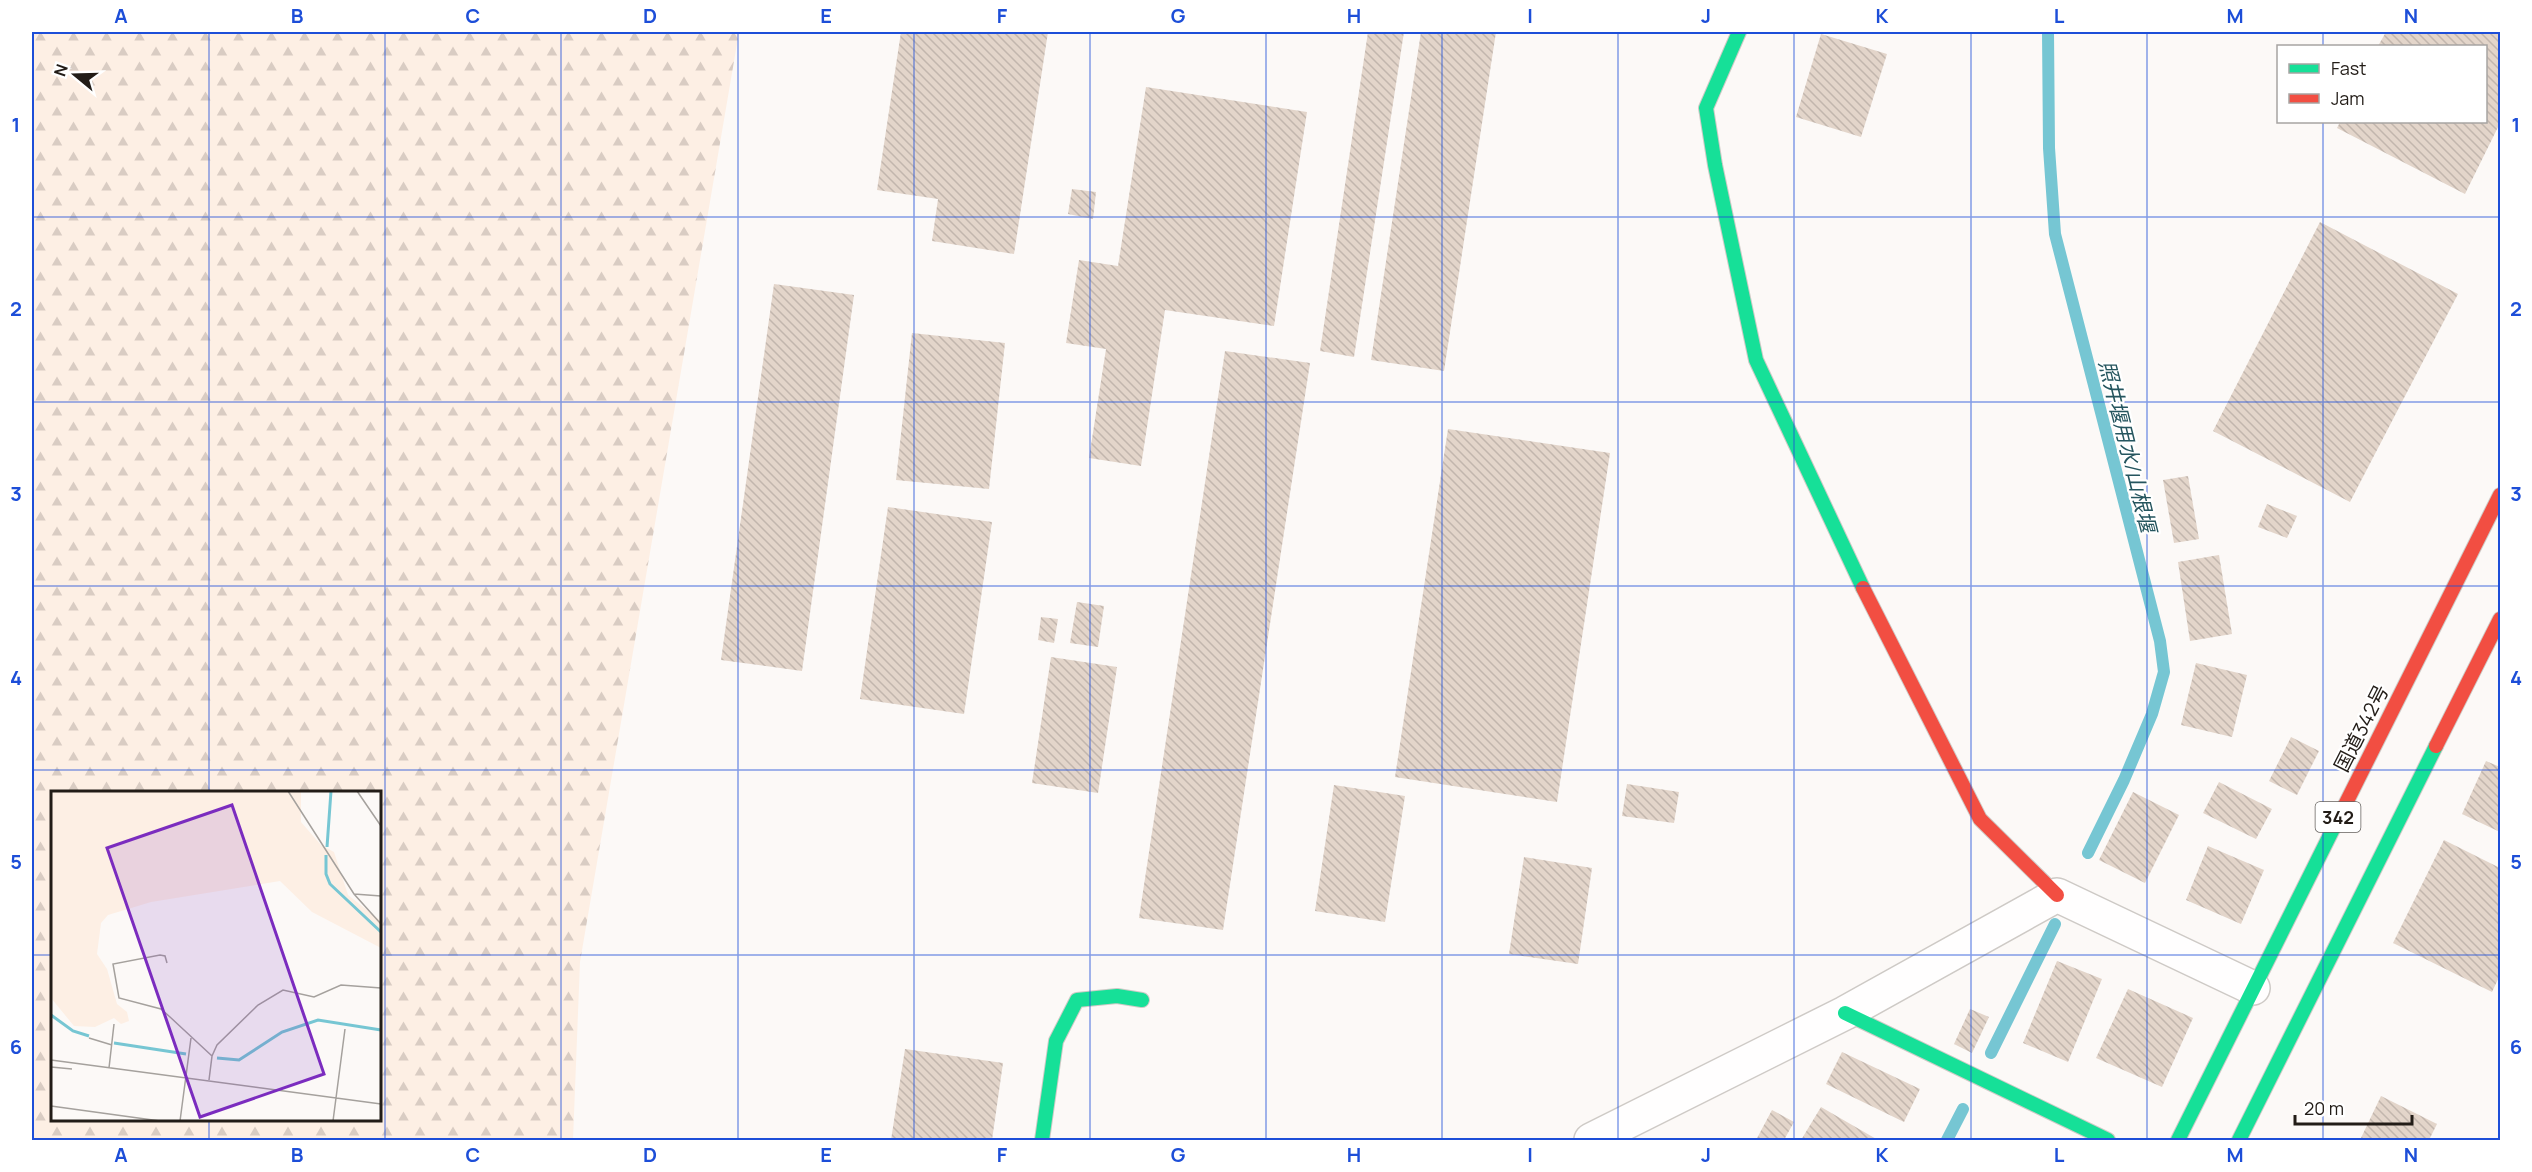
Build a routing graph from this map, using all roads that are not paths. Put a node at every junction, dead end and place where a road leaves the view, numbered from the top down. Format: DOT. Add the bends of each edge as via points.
graph roads {
  1 [pos="1739,32"];
  2 [pos="2500,495"];
  3 [pos="2500,618"];
  4 [pos="2057,895"];
  5 [pos="2253,988"];
  6 [pos="1142,1000"];
  7 [pos="1845,1013"];
  8 [pos="1042,1140"];
  9 [pos="1591,1140"];
  10 [pos="2108,1140"];
  11 [pos="2178,1140"];
  12 [pos="2239,1140"];
  1 -- 4 [label="main road" via="1706,108 1756,360 1856,575 1980,819"];
  2 -- 5 [label="main road, 国道342号 / 342"];
  3 -- 12 [label="main road, 342"];
  4 -- 5 [label="street"];
  4 -- 7 [label="street"];
  5 -- 11 [label="main road, 国道342号 / 342"];
  6 -- 8 [label="main road" via="1118,996 1077,1000 1056,1041"];
  7 -- 9 [label="street"];
  7 -- 10 [label="main road"];
}
